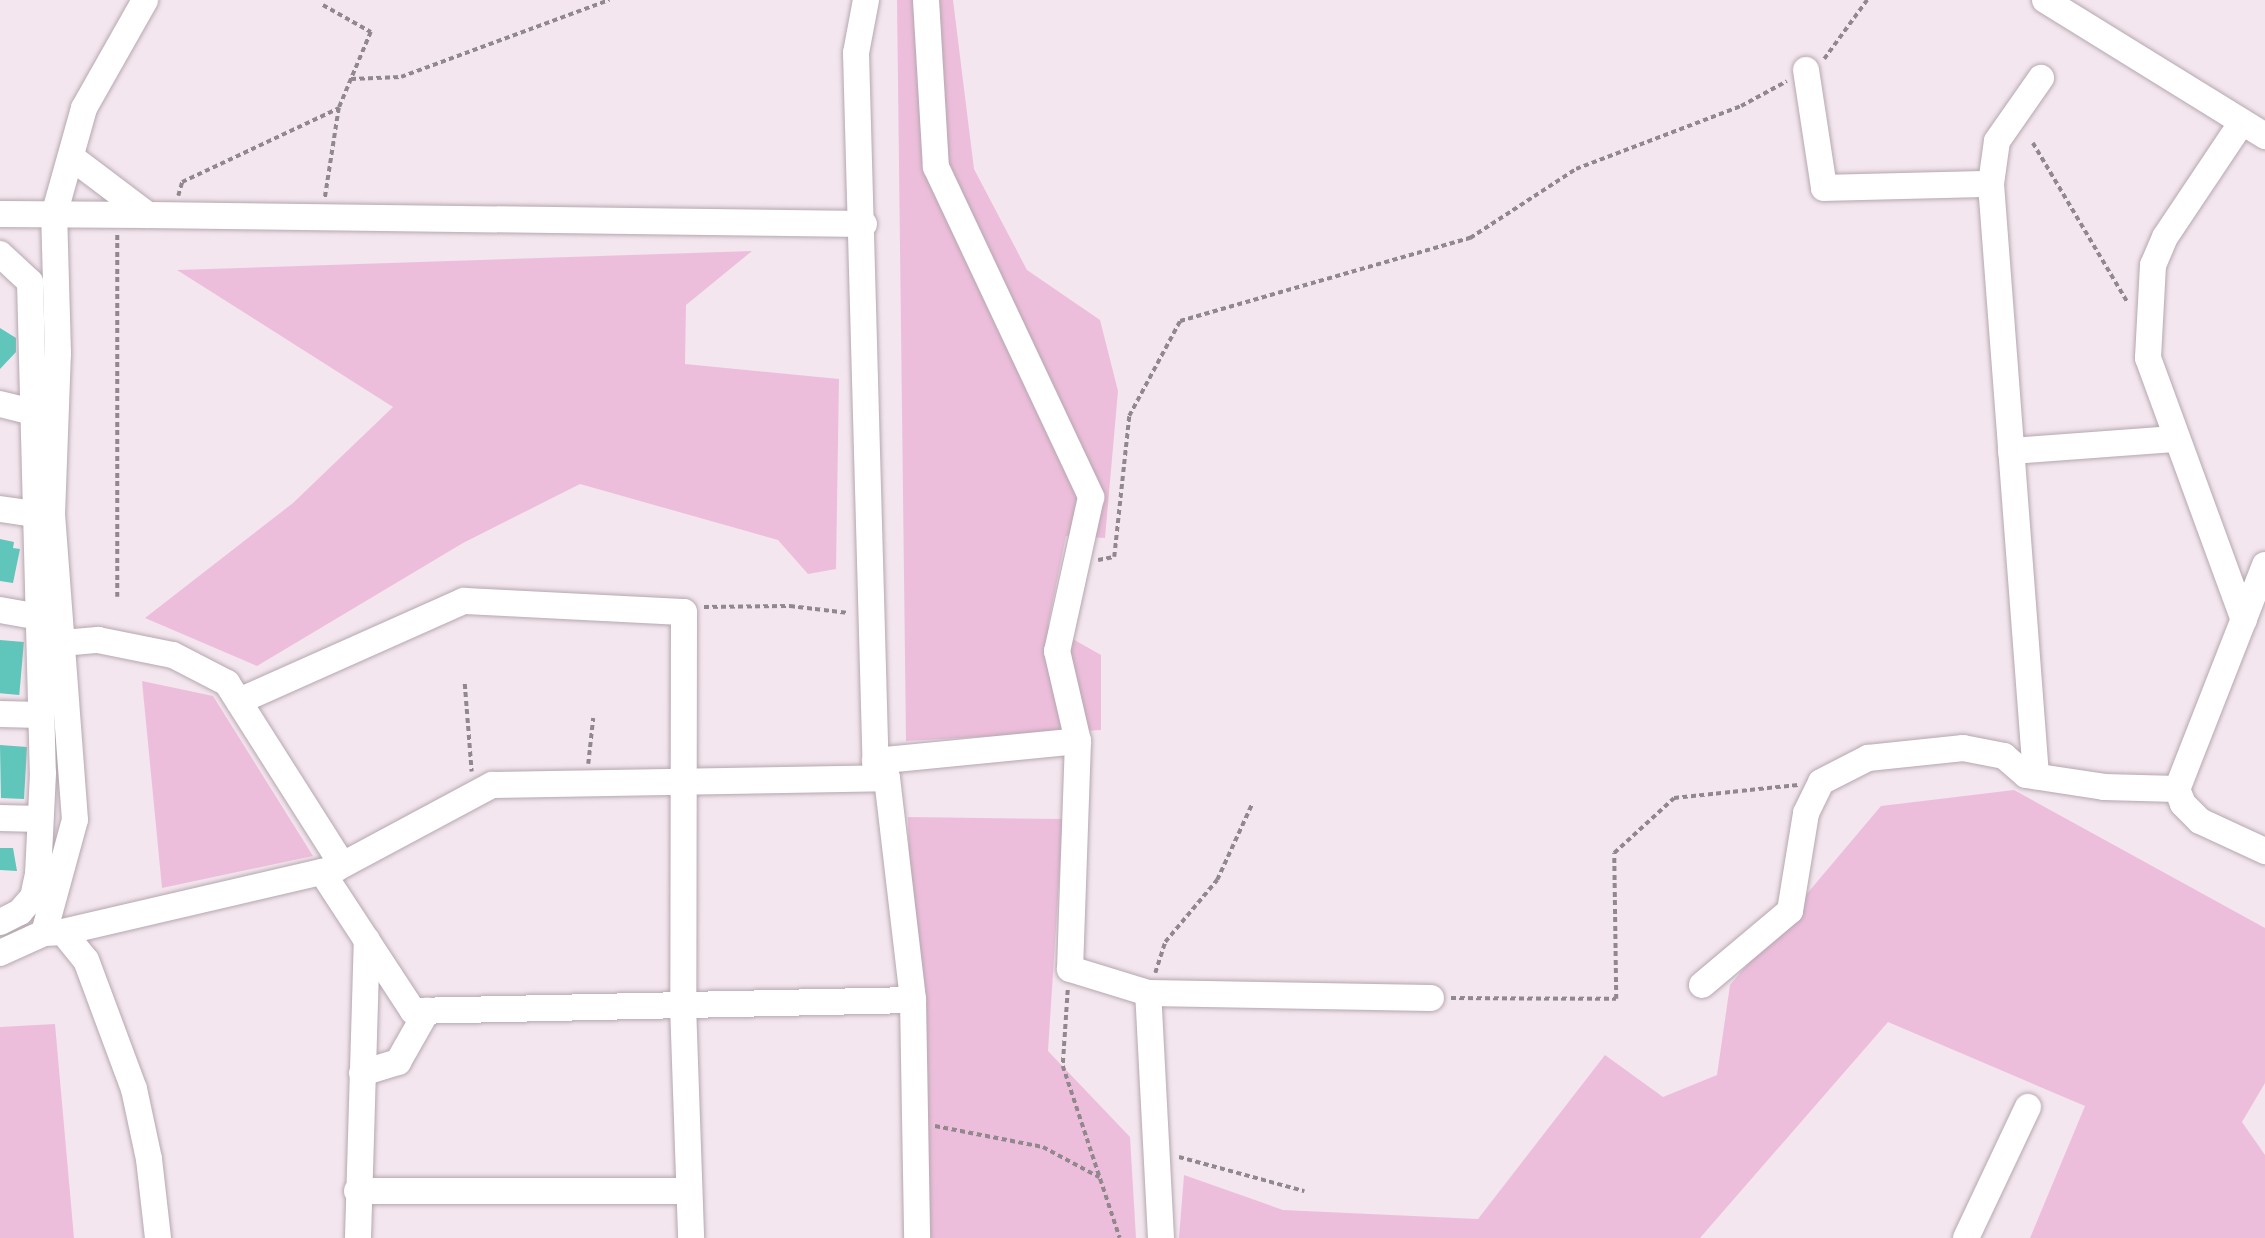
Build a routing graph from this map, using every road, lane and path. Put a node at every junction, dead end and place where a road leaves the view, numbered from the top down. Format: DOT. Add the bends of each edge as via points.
graph roads {
  1 [pos="145,0"];
  2 [pos="609,0"];
  3 [pos="866,0"];
  4 [pos="926,0"];
  5 [pos="1867,0"];
  6 [pos="2045,0"];
  7 [pos="323,5"];
  8 [pos="1806,70"];
  9 [pos="2041,78"];
  10 [pos="351,79"];
  11 [pos="339,108"];
  12 [pos="2242,122"];
  13 [pos="2265,136"];
  14 [pos="2033,144"];
  15 [pos="71,157"];
  16 [pos="1991,184"];
  17 [pos="0,214"];
  18 [pos="54,215"];
  19 [pos="117,215"];
  20 [pos="161,215"];
  21 [pos="322,217"];
  22 [pos="864,224"];
  23 [pos="0,254"];
  24 [pos="2149,338"];
  25 [pos="0,404"];
  26 [pos="33,412"];
  27 [pos="2175,439"];
  28 [pos="2011,451"];
  29 [pos="0,509"];
  30 [pos="36,514"];
  31 [pos="1076,565"];
  32 [pos="2265,565"];
  33 [pos="117,597"];
  34 [pos="0,610"];
  35 [pos="684,612"];
  36 [pos="872,616"];
  37 [pos="39,617"];
  38 [pos="2244,620"];
  39 [pos="62,643"];
  40 [pos="465,684"];
  41 [pos="239,701"];
  42 [pos="0,715"];
  43 [pos="41,715"];
  44 [pos="593,718"];
  45 [pos="1078,741"];
  46 [pos="876,769"];
  47 [pos="2036,776"];
  48 [pos="684,782"];
  49 [pos="1821,782"];
  50 [pos="586,783"];
  51 [pos="2177,789"];
  52 [pos="474,795"];
  53 [pos="1252,804"];
  54 [pos="0,818"];
  55 [pos="40,819"];
  56 [pos="2265,851"];
  57 [pos="332,868"];
  58 [pos="0,922"];
  59 [pos="54,932"];
  60 [pos="367,940"];
  61 [pos="0,953"];
  62 [pos="1070,969"];
  63 [pos="1702,985"];
  64 [pos="1148,993"];
  65 [pos="1431,998"];
  66 [pos="913,1000"];
  67 [pos="683,1005"];
  68 [pos="427,1010"];
  69 [pos="362,1073"];
  70 [pos="2028,1107"];
  71 [pos="915,1122"];
  72 [pos="1157,1151"];
  73 [pos="1100,1178"];
  74 [pos="357,1191"];
  75 [pos="689,1191"];
  76 [pos="1304,1191"];
  77 [pos="158,1238"];
  78 [pos="358,1238"];
  79 [pos="691,1238"];
  80 [pos="917,1238"];
  81 [pos="1120,1238"];
  82 [pos="1161,1238"];
  83 [pos="1966,1238"];
  1 -- 15 [label="street" via="84,108"];
  2 -- 10 [label="path" via="401,76"];
  3 -- 22 [label="street" via="856,53"];
  4 -- 31 [label="street" via="936,167 1091,497"];
  5 -- 8 [label="path" via="1822,61"];
  6 -- 12 [label="street"];
  7 -- 10 [label="path" via="372,32"];
  8 -- 16 [label="street" via="1824,188"];
  8 -- 31 [label="path" via="1741,106 1576,169 1470,238 1180,321 1129,416 1114,557"];
  9 -- 16 [label="street" via="1997,141"];
  10 -- 11 [label="path"];
  11 -- 20 [label="path" via="182,182"];
  11 -- 21 [label="path"];
  12 -- 13 [label="street"];
  12 -- 24 [label="street" via="2165,237 2153,265"];
  14 -- 24 [label="path"];
  15 -- 18 [label="street"];
  15 -- 20 [label="street"];
  16 -- 28 [label="street"];
  17 -- 18 [label="street"];
  18 -- 19 [label="street"];
  18 -- 39 [label="street" via="58,354 52,515"];
  19 -- 20 [label="street"];
  19 -- 33 [label="path"];
  20 -- 21 [label="street"];
  21 -- 22 [label="street"];
  22 -- 36 [label="street"];
  23 -- 26 [label="street" via="30,282"];
  24 -- 27 [label="street" via="2148,358"];
  25 -- 26 [label="street"];
  26 -- 30 [label="street"];
  27 -- 28 [label="street"];
  27 -- 38 [label="street"];
  28 -- 47 [label="street"];
  29 -- 30 [label="street"];
  30 -- 37 [label="street"];
  31 -- 45 [label="street" via="1057,651"];
  32 -- 38 [label="street"];
  34 -- 37 [label="street"];
  35 -- 36 [label="path" via="697,607 790,606"];
  35 -- 41 [label="street" via="464,601"];
  35 -- 48 [label="street"];
  36 -- 46 [label="street"];
  37 -- 43 [label="street"];
  38 -- 51 [label="street"];
  39 -- 41 [label="street" via="98,640 173,655 227,683"];
  39 -- 59 [label="street" via="75,820"];
  40 -- 52 [label="path"];
  41 -- 57 [label="street"];
  42 -- 43 [label="street"];
  43 -- 55 [label="street"];
  44 -- 50 [label="path"];
  45 -- 46 [label="street"];
  45 -- 62 [label="street"];
  46 -- 48 [label="street"];
  46 -- 66 [label="street" via="887,778"];
  47 -- 49 [label="street" via="2026,775 2004,756 1963,748 1868,758"];
  47 -- 51 [label="street" via="2104,787"];
  48 -- 50 [label="street"];
  48 -- 67 [label="street"];
  49 -- 63 [label="street" via="1806,813 1790,911"];
  49 -- 65 [label="path" via="1674,798 1614,852 1616,999"];
  50 -- 52 [label="street" via="492,785"];
  51 -- 56 [label="street" via="2183,804 2200,821"];
  52 -- 57 [label="street"];
  53 -- 64 [label="path" via="1217,880 1165,943"];
  54 -- 55 [label="street"];
  55 -- 58 [label="street" via="33,897 20,912"];
  57 -- 59 [label="street"];
  57 -- 60 [label="street"];
  59 -- 61 [label="street"];
  59 -- 77 [label="street" via="86,960 134,1090 149,1159"];
  60 -- 68 [label="street" via="413,1011"];
  60 -- 69 [label="street"];
  62 -- 64 [label="street"];
  62 -- 73 [label="path" via="1063,1066"];
  64 -- 65 [label="street"];
  64 -- 72 [label="street"];
  66 -- 67 [label="street"];
  66 -- 71 [label="street"];
  67 -- 68 [label="street"];
  67 -- 75 [label="street"];
  68 -- 69 [label="street" via="398,1062"];
  69 -- 74 [label="street"];
  70 -- 83 [label="street"];
  71 -- 73 [label="path" via="1043,1147"];
  71 -- 80 [label="street"];
  72 -- 76 [label="path"];
  72 -- 82 [label="street"];
  73 -- 81 [label="path"];
  74 -- 75 [label="street"];
  74 -- 78 [label="street"];
  75 -- 79 [label="street"];
}
